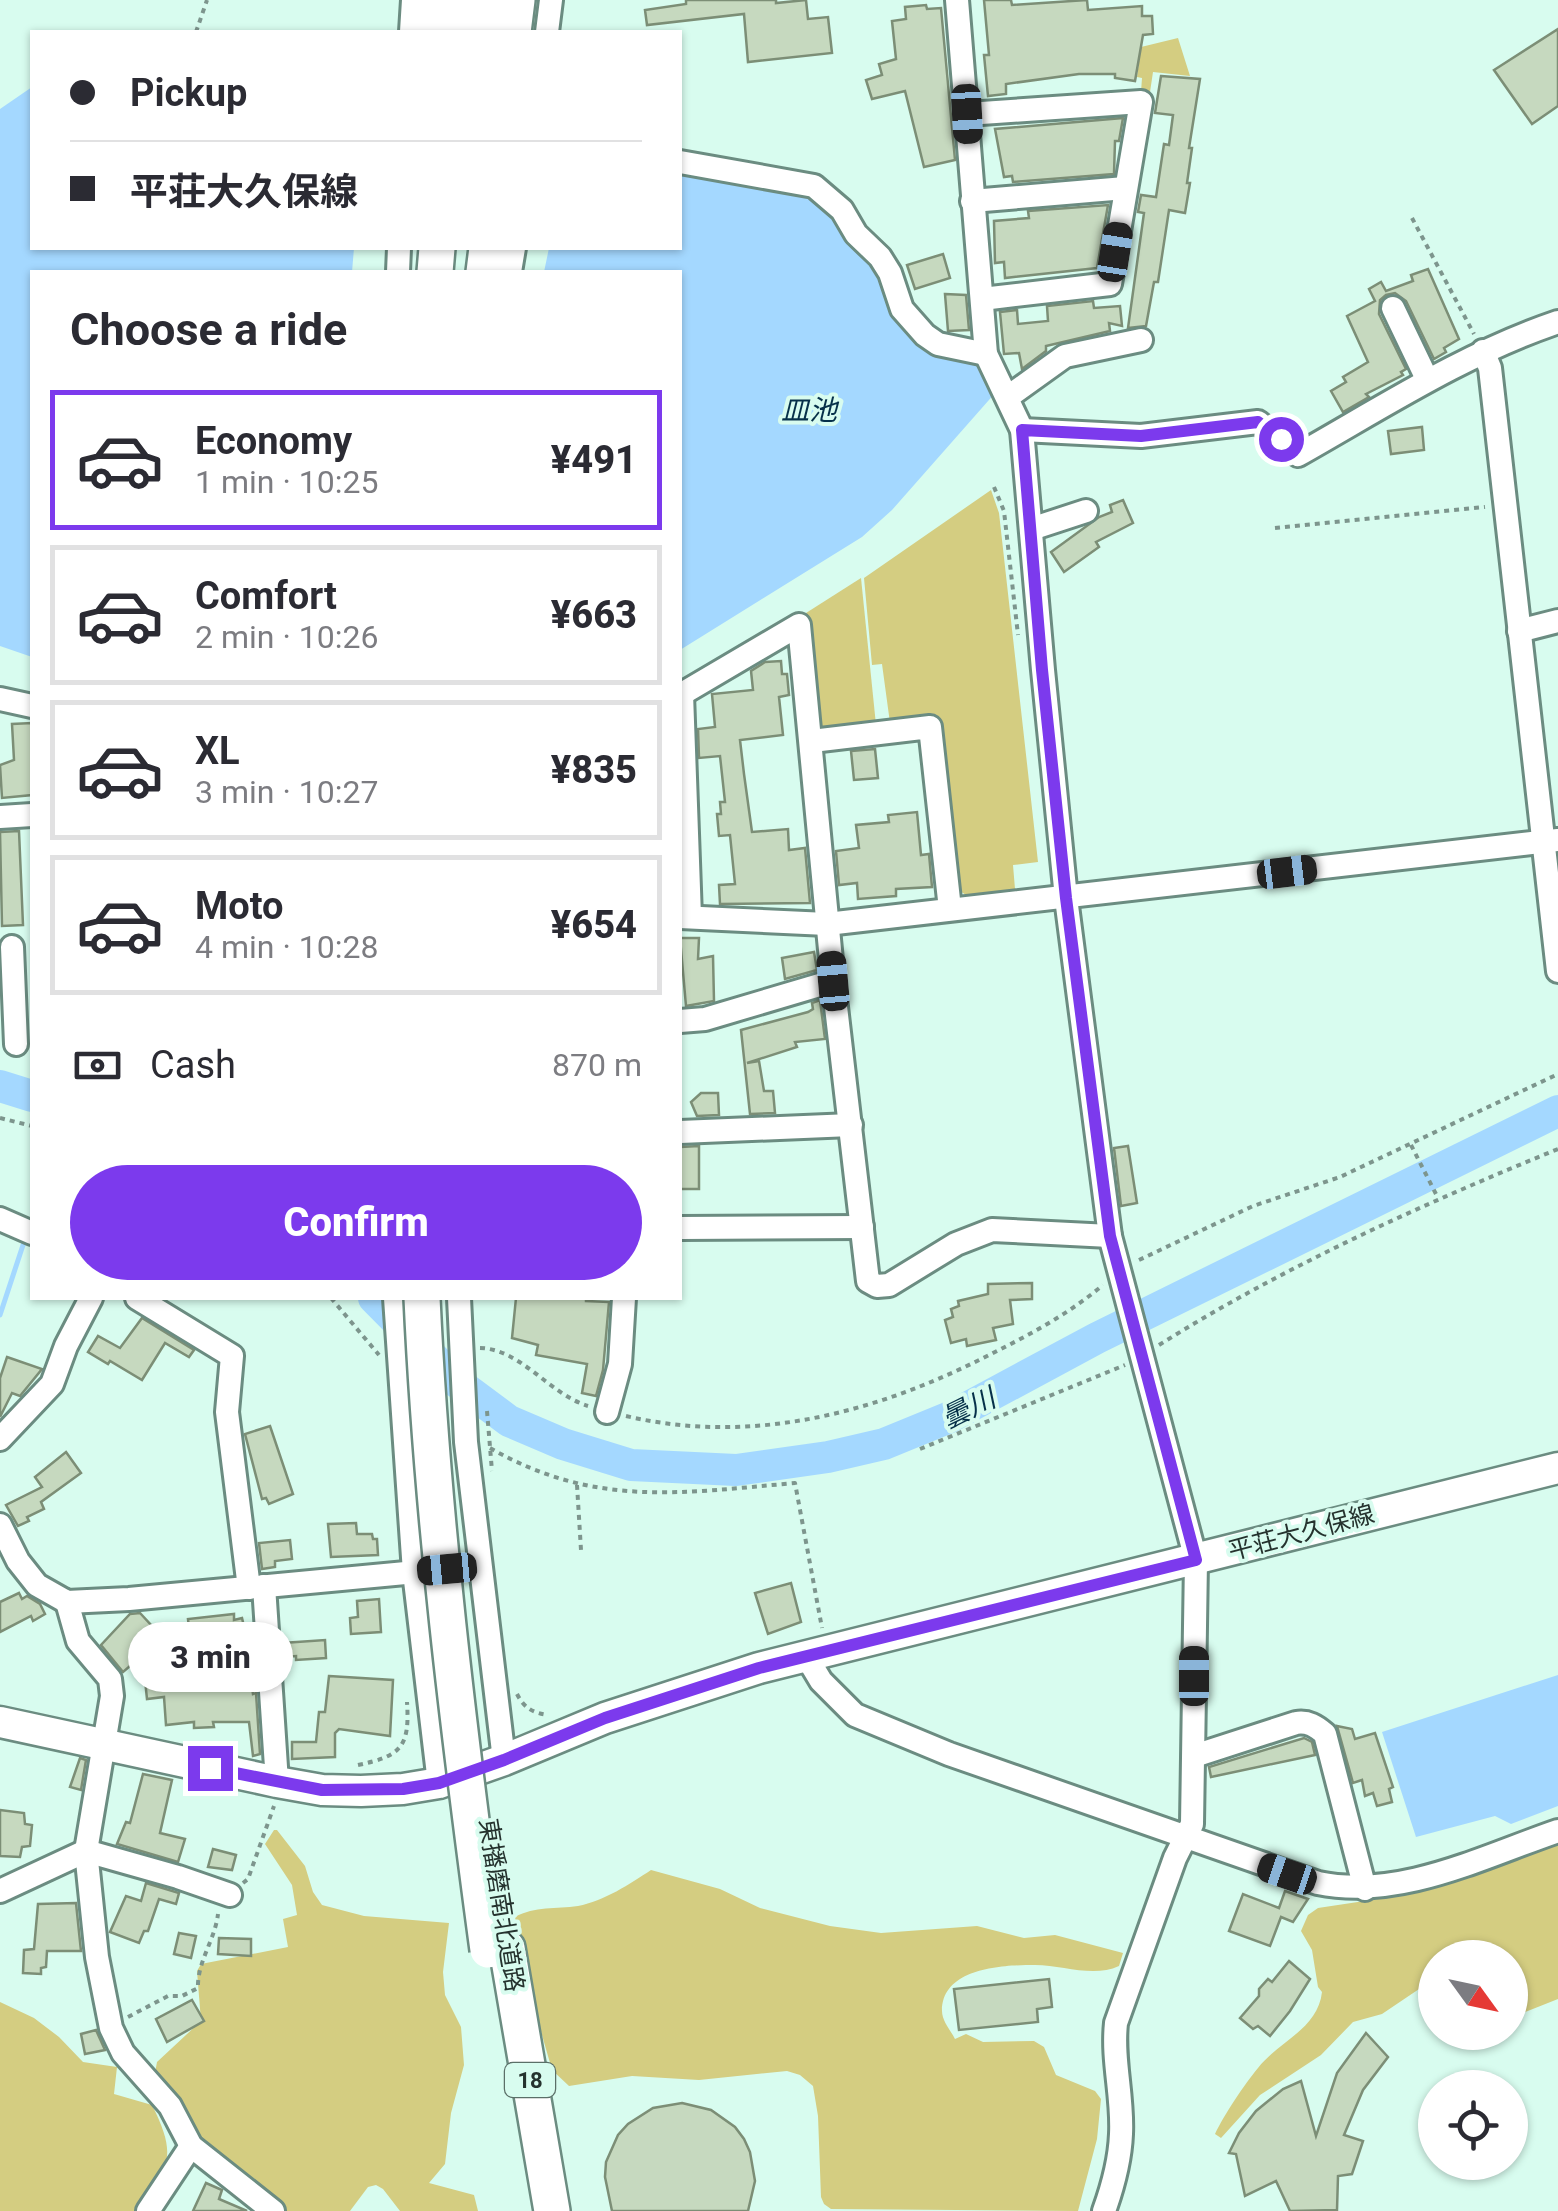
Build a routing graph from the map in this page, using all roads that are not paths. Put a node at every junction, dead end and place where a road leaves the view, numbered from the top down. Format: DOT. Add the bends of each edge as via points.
graph roads {
  1 [pos="413,0"];
  2 [pos="435,0"];
  3 [pos="464,0"];
  4 [pos="490,0"];
  5 [pos="517,0"];
  6 [pos="550,0"];
  7 [pos="958,0"];
  8 [pos="411,30"];
  9 [pos="431,30"];
  10 [pos="460,30"];
  11 [pos="487,30"];
  12 [pos="513,30"];
  13 [pos="546,30"];
  14 [pos="967,114"];
  15 [pos="682,162"];
  16 [pos="1125,188"];
  17 [pos="972,201"];
  18 [pos="982,298"];
  19 [pos="1393,308"];
  20 [pos="1558,322"];
  21 [pos="1140,340"];
  22 [pos="1483,352"];
  23 [pos="986,354"];
  24 [pos="1427,379"];
  25 [pos="1008,397"];
  26 [pos="1022,430"];
  27 [pos="1086,512"];
  28 [pos="1031,529"];
  29 [pos="1558,621"];
  30 [pos="1519,631"];
  31 [pos="682,693"];
  32 [pos="0,699"];
  33 [pos="30,706"];
  34 [pos="812,741"];
  35 [pos="682,750"];
  36 [pos="30,815"];
  37 [pos="0,817"];
  38 [pos="1551,841"];
  39 [pos="1066,898"];
  40 [pos="950,909"];
  41 [pos="685,917"];
  42 [pos="827,924"];
  43 [pos="15,947"];
  44 [pos="1558,971"];
  45 [pos="833,981"];
  46 [pos="682,1021"];
  47 [pos="16,1044"];
  48 [pos="851,1126"];
  49 [pos="682,1132"];
  50 [pos="0,1220"];
  51 [pos="862,1227"];
  52 [pos="682,1228"];
  53 [pos="30,1232"];
  54 [pos="1110,1236"];
  55 [pos="90,1300"];
  56 [pos="139,1300"];
  57 [pos="394,1300"];
  58 [pos="422,1300"];
  59 [pos="440,1300"];
  60 [pos="459,1300"];
  61 [pos="624,1300"];
  62 [pos="607,1412"];
  63 [pos="0,1439"];
  64 [pos="1558,1468"];
  65 [pos="0,1525"];
  66 [pos="1196,1560"];
  67 [pos="480,1566"];
  68 [pos="414,1572"];
  69 [pos="257,1587"];
  70 [pos="67,1602"];
  71 [pos="820,1638"];
  72 [pos="0,1722"];
  73 [pos="101,1746"];
  74 [pos="1194,1756"];
  75 [pos="504,1760"];
  76 [pos="277,1782"];
  77 [pos="439,1783"];
  78 [pos="1558,1830"];
  79 [pos="1184,1838"];
  80 [pos="86,1851"];
  81 [pos="1365,1888"];
  82 [pos="0,1892"];
  83 [pos="230,1895"];
  84 [pos="498,1949"];
  85 [pos="191,2146"];
  86 [pos="148,2211"];
  87 [pos="273,2211"];
  88 [pos="527,2211"];
  89 [pos="552,2211"];
  90 [pos="1104,2211"];
  1 -- 8 [label="street"];
  2 -- 9 [label="highway"];
  3 -- 10 [label="highway"];
  4 -- 11 [label="highway"];
  5 -- 12 [label="highway"];
  6 -- 13 [label="street"];
  7 -- 14 [label="street"];
  14 -- 16 [label="street" via="1141,102"];
  14 -- 17 [label="street"];
  15 -- 23 [label="street" via="814,186 880,257 902,308 925,335"];
  16 -- 17 [label="street"];
  16 -- 18 [label="street" via="1110,284"];
  17 -- 18 [label="street"];
  18 -- 23 [label="street"];
  19 -- 24 [label="street"];
  20 -- 22 [label="street"];
  21 -- 25 [label="street" via="1065,356"];
  22 -- 24 [label="street"];
  22 -- 30 [label="street"];
  23 -- 25 [label="street"];
  24 -- 26 [label="street" via="1298,456 1258,422 1141,436"];
  25 -- 26 [label="street"];
  26 -- 28 [label="street"];
  27 -- 28 [label="street"];
  28 -- 39 [label="street"];
  29 -- 30 [label="street"];
  30 -- 38 [label="street"];
  31 -- 34 [label="street" via="799,625"];
  32 -- 33 [label="street"];
  34 -- 40 [label="street" via="930,727"];
  34 -- 42 [label="street"];
  35 -- 41 [label="street"];
  36 -- 37 [label="street"];
  38 -- 39 [label="street"];
  38 -- 44 [label="street"];
  39 -- 40 [label="street"];
  39 -- 54 [label="street"];
  40 -- 42 [label="street"];
  41 -- 42 [label="street"];
  42 -- 45 [label="street"];
  43 -- 47 [label="street"];
  45 -- 46 [label="street"];
  45 -- 48 [label="street"];
  48 -- 49 [label="street"];
  48 -- 51 [label="street"];
  50 -- 53 [label="street"];
  51 -- 52 [label="street"];
  51 -- 54 [label="street" via="868,1281 877,1286 992,1230"];
  54 -- 66 [label="street"];
  55 -- 63 [label="street" via="52,1384"];
  56 -- 69 [label="street" via="232,1356 227,1412"];
  57 -- 68 [label="street"];
  58 -- 84 [label="highway, 東播磨南北道路 / 18, bridge" via="434,1490 466,1790"];
  59 -- 84 [label="highway, 東播磨南北道路 / 18"];
  60 -- 67 [label="street" via="460,1348 478,1440"];
  61 -- 62 [label="street" via="620,1364"];
  64 -- 66 [label="main road, 平荘大久保線"];
  65 -- 70 [label="street" via="36,1585"];
  66 -- 71 [label="main road, 平荘大久保線"];
  66 -- 74 [label="street"];
  67 -- 68 [label="street"];
  67 -- 75 [label="street"];
  68 -- 69 [label="street"];
  68 -- 77 [label="street"];
  69 -- 70 [label="street"];
  69 -- 76 [label="street"];
  70 -- 73 [label="street" via="78,1641 110,1678"];
  71 -- 75 [label="main road, 平荘大久保線"];
  71 -- 79 [label="street" via="820,1682 855,1716"];
  72 -- 73 [label="main road, 平荘大久保線"];
  73 -- 76 [label="main road, 平荘大久保線"];
  73 -- 80 [label="street"];
  74 -- 79 [label="street" via="1192,1824"];
  74 -- 81 [label="street" via="1296,1723 1316,1726 1325,1734"];
  75 -- 77 [label="main road, 平荘大久保線"];
  76 -- 77 [label="main road, 平荘大久保線" via="361,1791"];
  78 -- 81 [label="street" via="1403,1884"];
  79 -- 81 [label="street" via="1318,1884"];
  79 -- 90 [label="street" via="1116,2023 1121,2132"];
  80 -- 82 [label="street"];
  80 -- 83 [label="street"];
  80 -- 85 [label="street" via="111,2028 123,2053 170,2106"];
  84 -- 88 [label="highway, 東播磨南北道路 / 18"];
  84 -- 89 [label="highway, 東播磨南北道路 / 18"];
  85 -- 86 [label="street"];
  85 -- 87 [label="street"];
}
